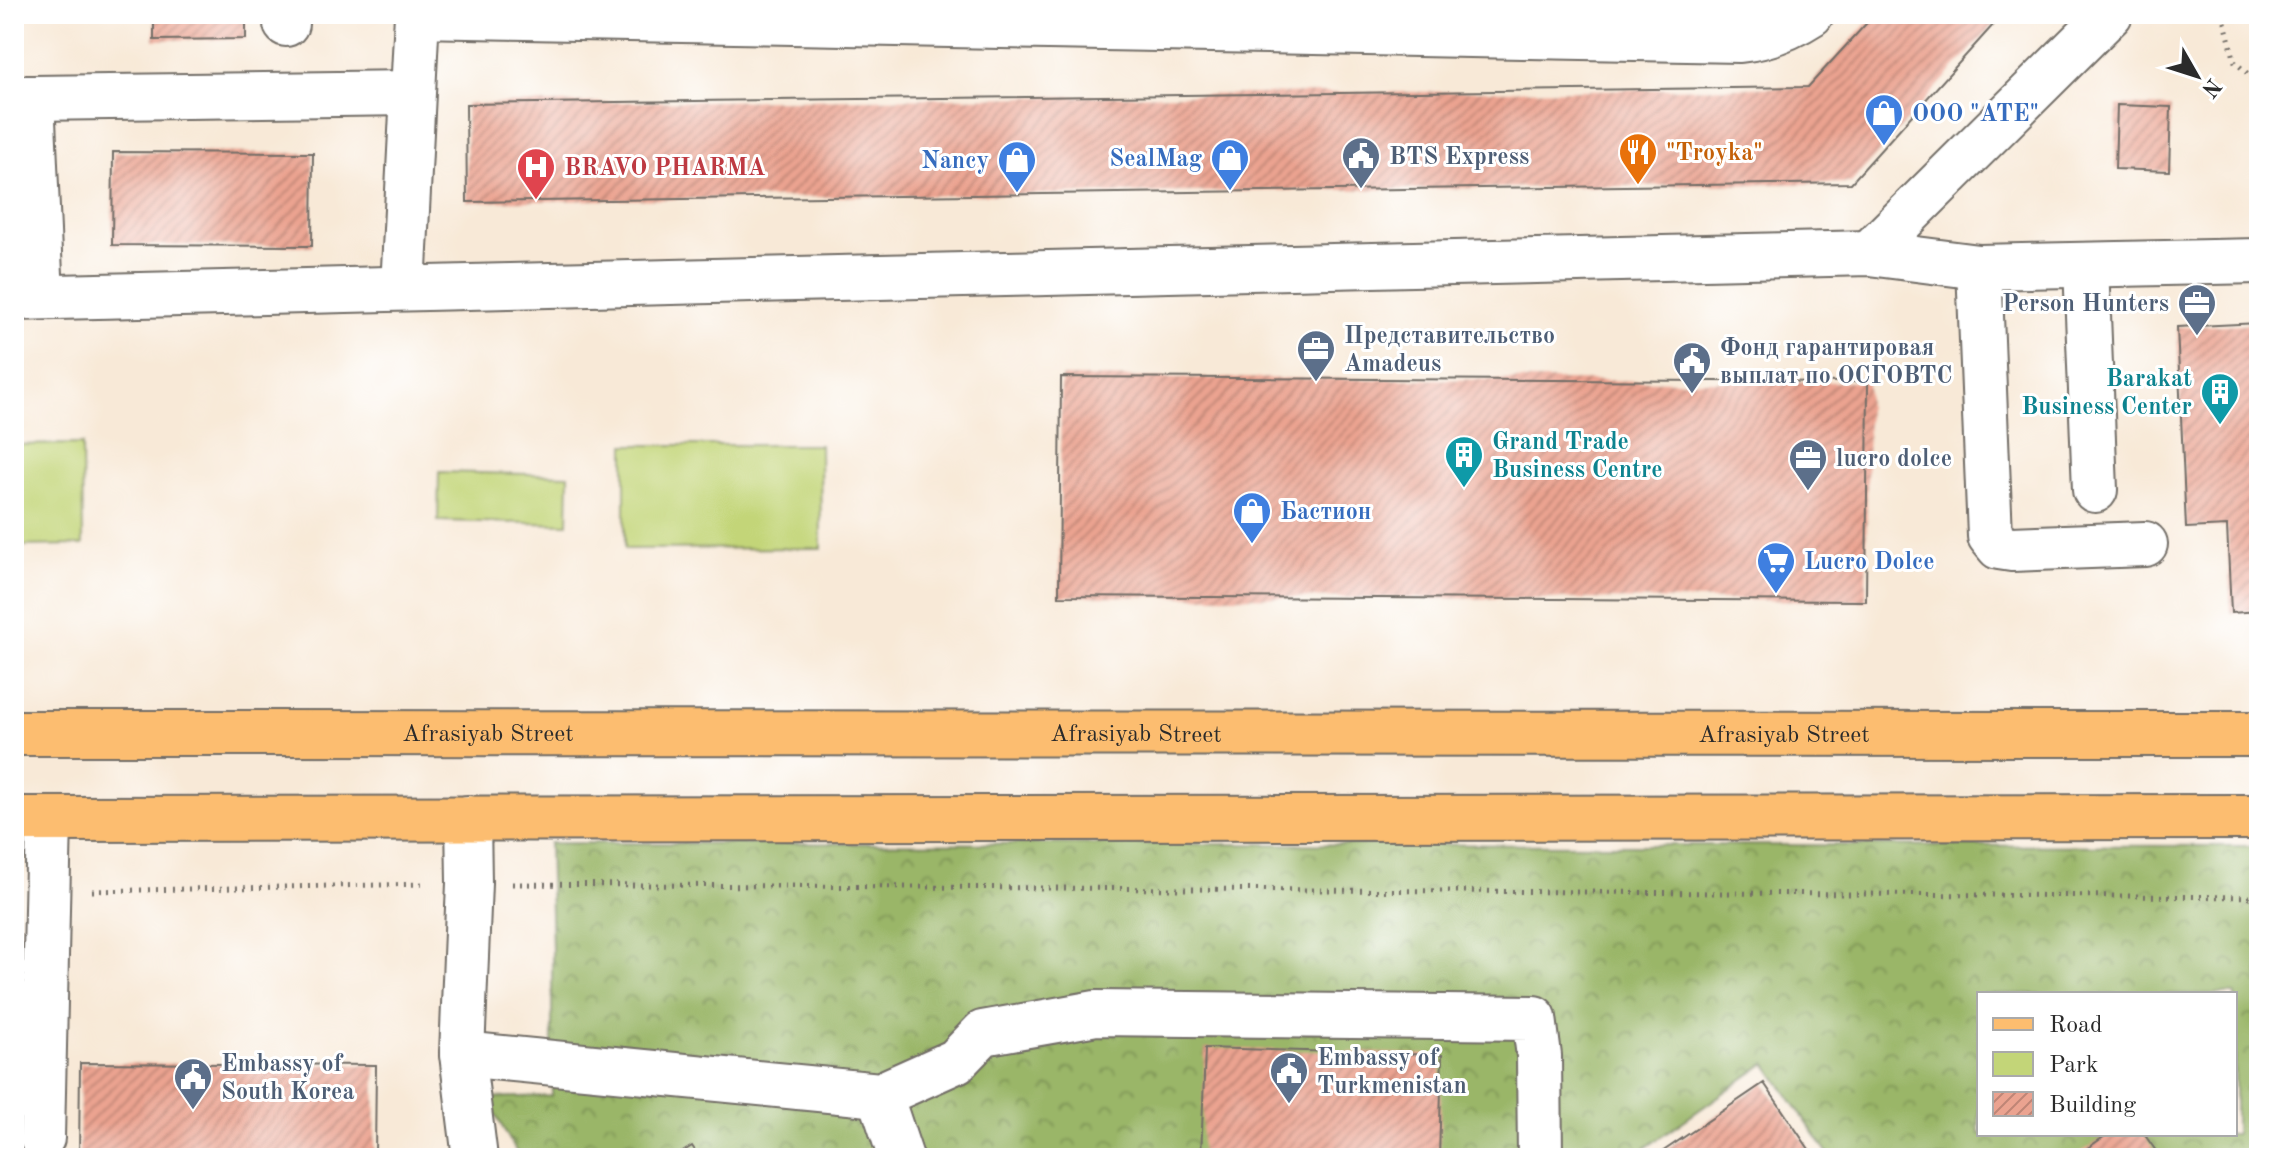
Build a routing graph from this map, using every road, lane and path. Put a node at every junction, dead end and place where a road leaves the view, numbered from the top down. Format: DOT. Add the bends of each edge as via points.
graph roads {
  1 [pos="1811,14"];
  2 [pos="2110,14"];
  3 [pos="2223,14"];
  4 [pos="894,19"];
  5 [pos="2259,84"];
  6 [pos="412,93"];
  7 [pos="23,98"];
  8 [pos="1869,253"];
  9 [pos="2259,261"];
  10 [pos="2086,265"];
  11 [pos="1979,267"];
  12 [pos="403,288"];
  13 [pos="27,297"];
  14 [pos="2095,490"];
  15 [pos="2145,544"];
  16 [pos="2251,731"];
  17 [pos="14,733"];
  18 [pos="2259,817"];
  19 [pos="468,818"];
  20 [pos="31,819"];
  21 [pos="469,883"];
  22 [pos="77,892"];
  23 [pos="2259,897"];
  24 [pos="462,1054"];
  25 [pos="29,1077"];
  26 [pos="880,1095"];
  27 [pos="42,1138"];
  28 [pos="475,1158"];
  29 [pos="901,1158"];
  30 [pos="1540,1158"];
  1 -- 4 [label="lane" via="1784,30 1740,40"];
  2 -- 8 [label="lane"];
  3 -- 5 [label="path" via="2235,62"];
  4 -- 6 [label="lane" via="417,15"];
  6 -- 7 [label="lane"];
  6 -- 12 [label="lane"];
  7 -- 13 [label="lane"];
  8 -- 11 [label="lane"];
  8 -- 12 [label="lane"];
  9 -- 10 [label="lane"];
  10 -- 11 [label="lane"];
  10 -- 14 [label="lane"];
  11 -- 15 [label="lane" via="1990,536 1999,547 2012,549"];
  12 -- 13 [label="lane"];
  16 -- 17 [label="main road, Afrasiyab Street"];
  18 -- 19 [label="main road"];
  19 -- 20 [label="main road"];
  19 -- 21 [label="lane"];
  20 -- 25 [label="lane"];
  21 -- 22 [label="path"];
  21 -- 23 [label="path"];
  21 -- 24 [label="lane"];
  24 -- 26 [label="lane"];
  24 -- 28 [label="lane"];
  25 -- 27 [label="lane"];
  26 -- 29 [label="lane"];
  26 -- 30 [label="lane" via="956,1061 983,1033 1096,1013 1534,1018"];
}
